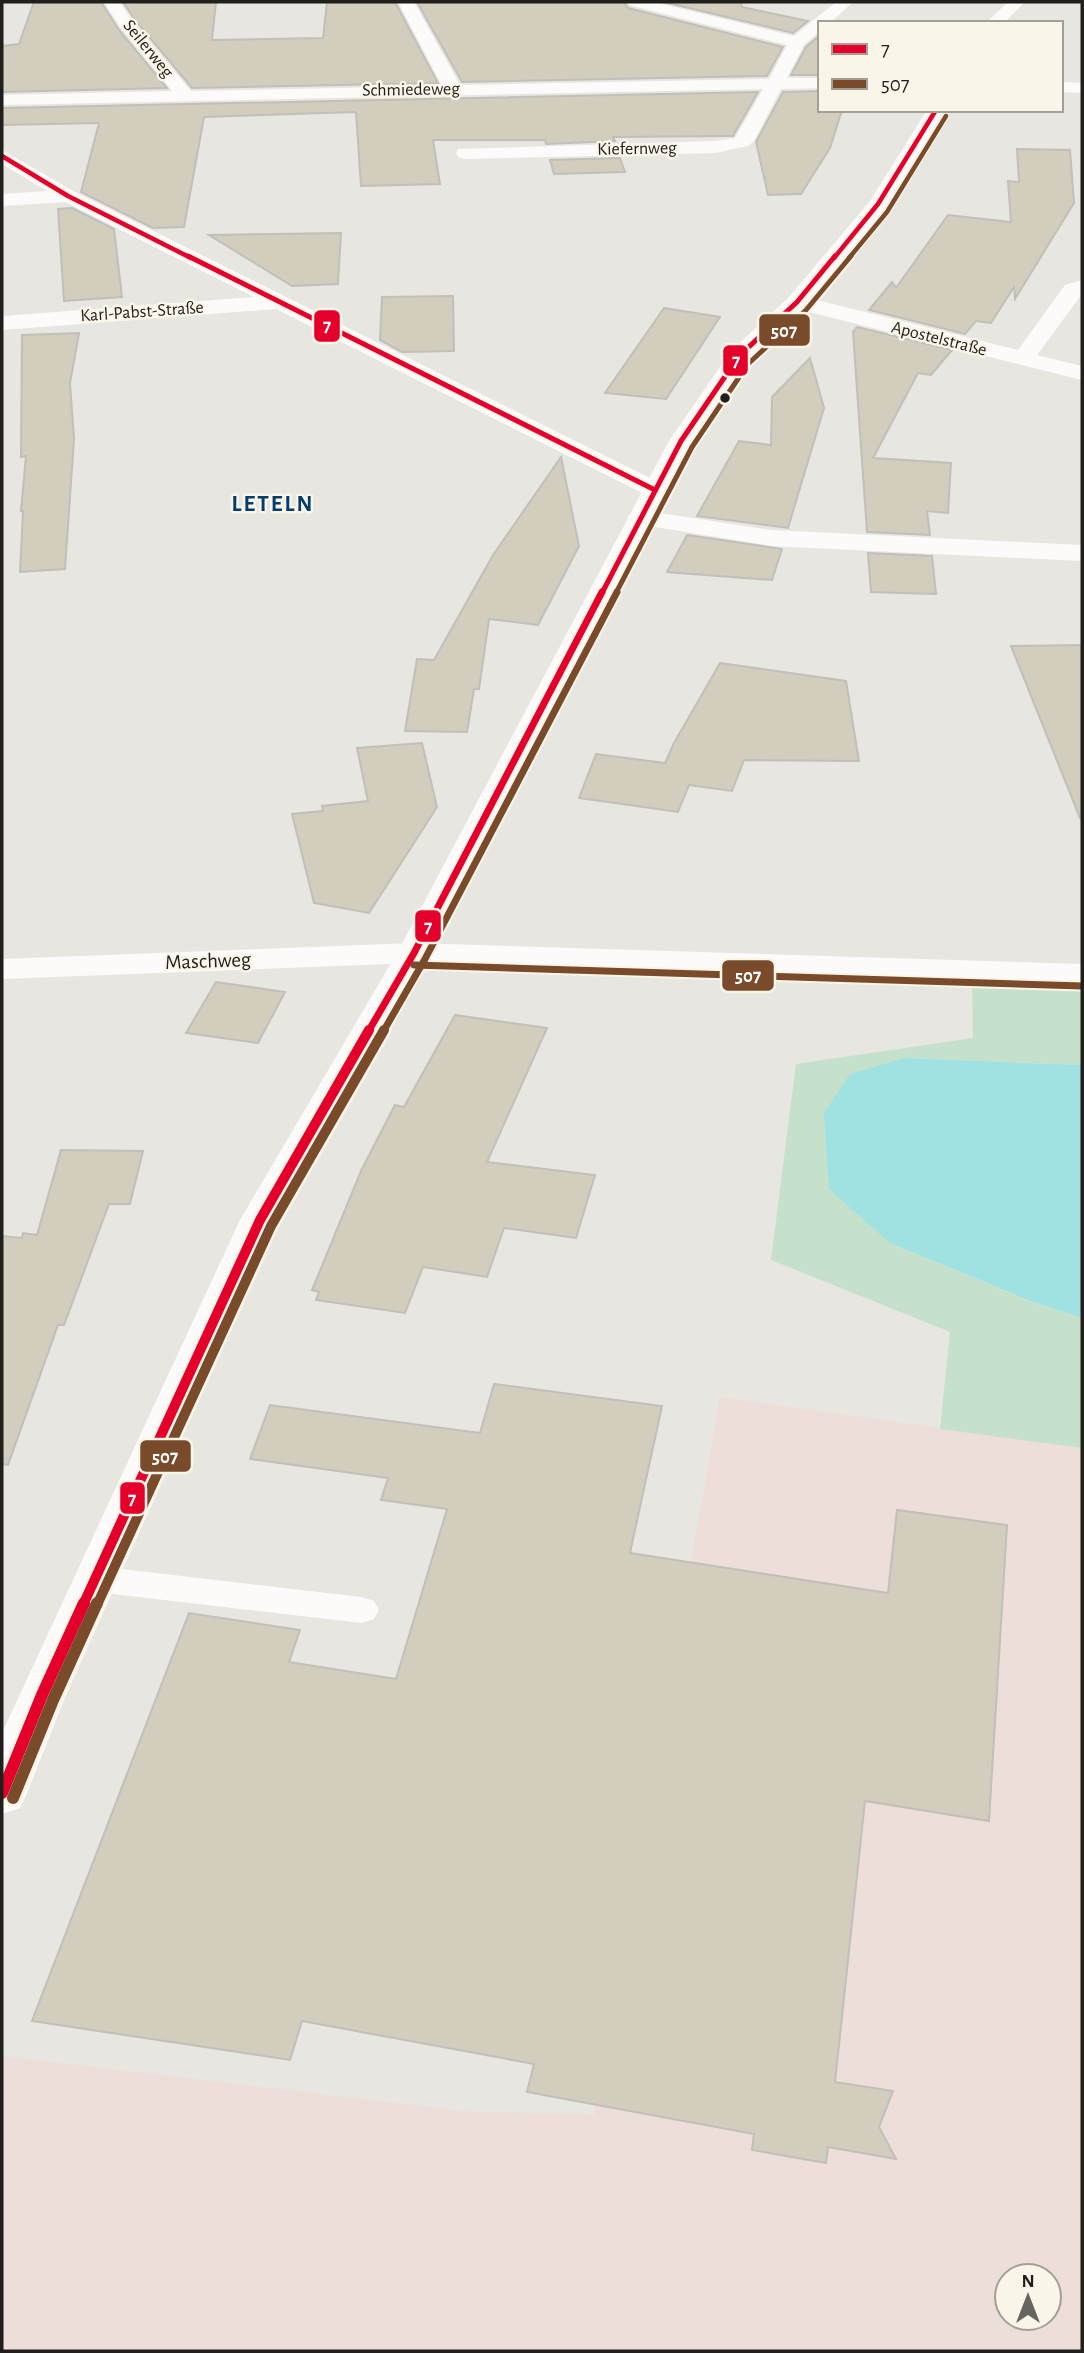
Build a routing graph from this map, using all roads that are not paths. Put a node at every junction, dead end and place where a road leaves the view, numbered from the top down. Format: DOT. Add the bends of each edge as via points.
graph roads {
  1 [pos="112,2"];
  2 [pos="406,2"];
  3 [pos="635,2"];
  4 [pos="845,2"];
  5 [pos="1017,2"];
  6 [pos="822,21"];
  7 [pos="996,21"];
  8 [pos="818,24"];
  9 [pos="797,42"];
  10 [pos="775,83"];
  11 [pos="818,83"];
  12 [pos="1063,87"];
  13 [pos="1082,88"];
  14 [pos="453,89"];
  15 [pos="186,95"];
  16 [pos="2,100"];
  17 [pos="935,112"];
  18 [pos="465,153"];
  19 [pos="2,156"];
  20 [pos="68,196"];
  21 [pos="2,200"];
  22 [pos="1082,286"];
  23 [pos="283,302"];
  24 [pos="797,302"];
  25 [pos="2,323"];
  26 [pos="1022,360"];
  27 [pos="1082,373"];
  28 [pos="655,490"];
  29 [pos="640,518"];
  30 [pos="1082,553"];
  31 [pos="414,953"];
  32 [pos="2,969"];
  33 [pos="1082,974"];
  34 [pos="96,1579"];
  35 [pos="362,1610"];
  36 [pos="2,1793"];
  1 -- 15 [label="street, Seilerweg"];
  2 -- 14 [label="street"];
  3 -- 9 [label="street"];
  4 -- 6 [label="street"];
  5 -- 7 [label="street"];
  8 -- 9 [label="street"];
  9 -- 10 [label="street, Kiefernweg"];
  10 -- 11 [label="street, Schmiedeweg"];
  10 -- 14 [label="street, Schmiedeweg"];
  10 -- 18 [label="street, Kiefernweg" via="747,137 731,145"];
  12 -- 13 [label="street"];
  14 -- 15 [label="street, Schmiedeweg"];
  15 -- 16 [label="street, Schmiedeweg"];
  17 -- 24 [label="street" via="878,204"];
  19 -- 20 [label="street"];
  20 -- 21 [label="street"];
  20 -- 23 [label="street"];
  22 -- 26 [label="street" via="1073,290"];
  23 -- 25 [label="street, Karl-Pabst-Straße"];
  23 -- 28 [label="street"];
  24 -- 26 [label="street, Apostelstraße"];
  24 -- 28 [label="street" via="739,356 714,389"];
  26 -- 27 [label="street, Apostelstraße"];
  28 -- 29 [label="street"];
  29 -- 30 [label="street" via="771,538"];
  29 -- 31 [label="street"];
  31 -- 32 [label="street, Maschweg"];
  31 -- 33 [label="street, Maschweg"];
  31 -- 34 [label="street" via="260,1220"];
  34 -- 35 [label="lane"];
  34 -- 36 [label="street"];
}
